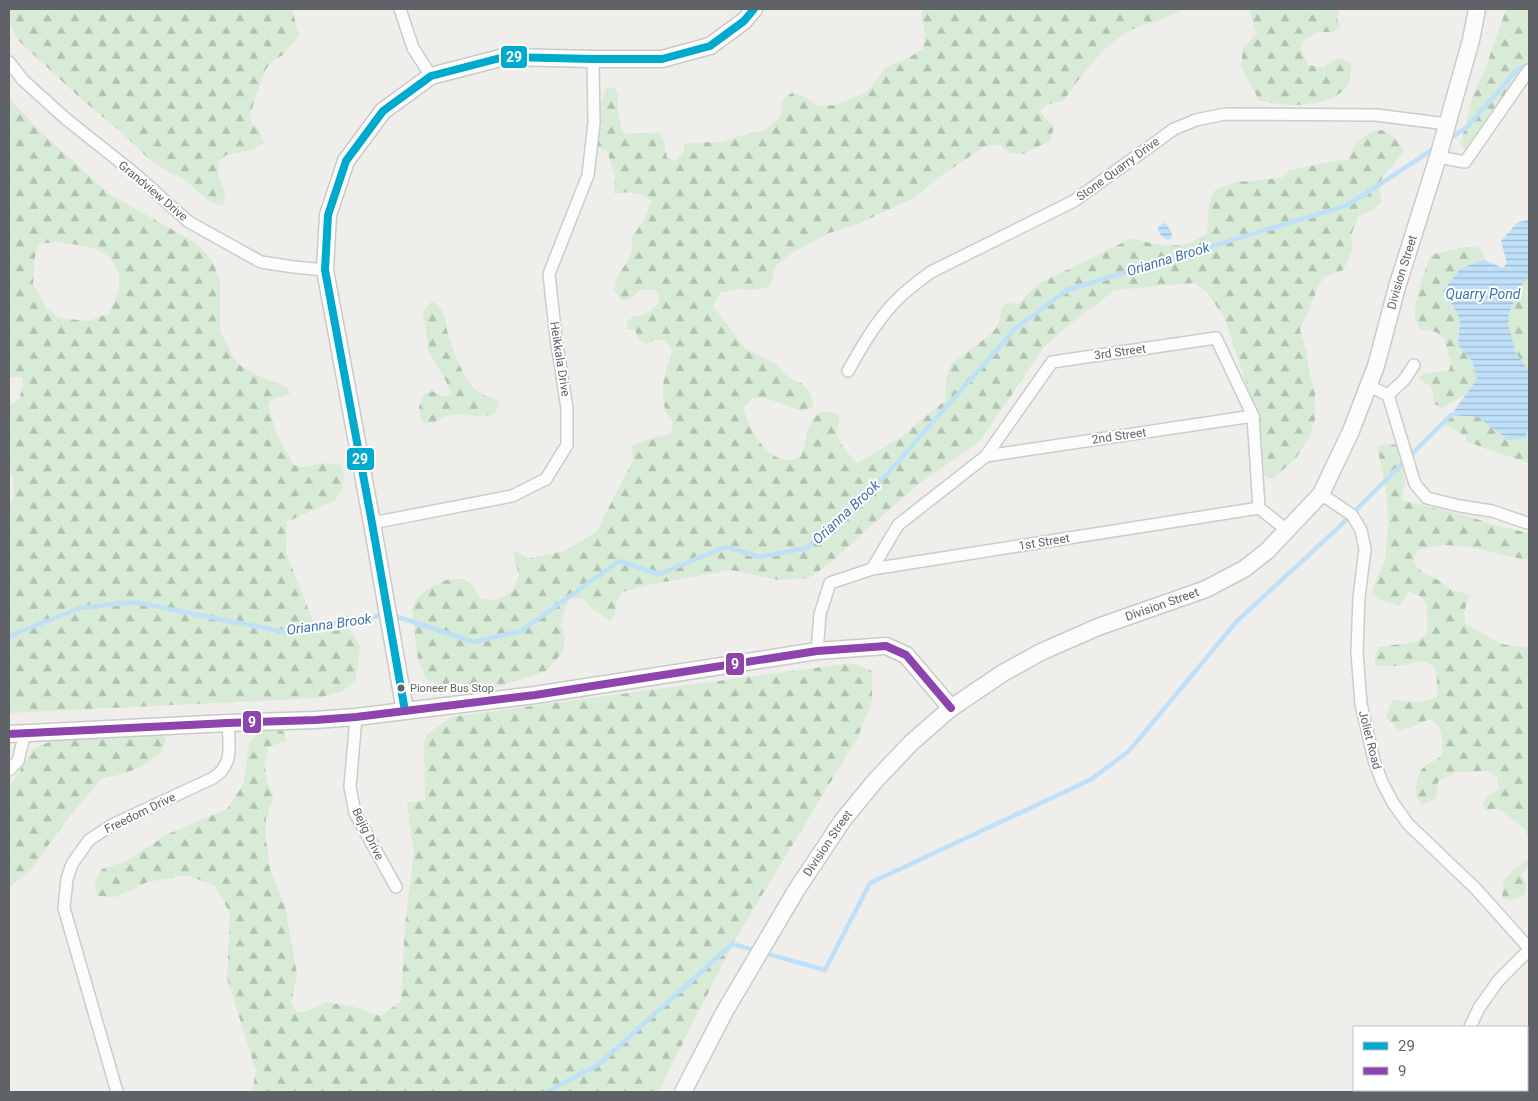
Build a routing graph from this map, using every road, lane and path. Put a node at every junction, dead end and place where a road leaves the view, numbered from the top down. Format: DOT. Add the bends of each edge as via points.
graph roads {
  1 [pos="400,9"];
  2 [pos="754,9"];
  3 [pos="1477,9"];
  4 [pos="593,59"];
  5 [pos="9,62"];
  6 [pos="1529,70"];
  7 [pos="431,76"];
  8 [pos="1447,124"];
  9 [pos="1438,157"];
  10 [pos="325,270"];
  11 [pos="1414,365"];
  12 [pos="848,371"];
  13 [pos="1369,386"];
  14 [pos="1388,395"];
  15 [pos="1253,416"];
  16 [pos="986,456"];
  17 [pos="1322,494"];
  18 [pos="1259,508"];
  19 [pos="372,523"];
  20 [pos="1527,523"];
  21 [pos="1288,531"];
  22 [pos="872,569"];
  23 [pos="817,652"];
  24 [pos="951,708"];
  25 [pos="405,711"];
  26 [pos="356,717"];
  27 [pos="228,723"];
  28 [pos="17,733"];
  29 [pos="9,770"];
  30 [pos="396,887"];
  31 [pos="1529,949"];
  32 [pos="1470,1026"];
  33 [pos="117,1092"];
  34 [pos="683,1092"];
  1 -- 7 [label="street" via="413,48"];
  2 -- 4 [label="street" via="744,21 710,46 662,59"];
  3 -- 8 [label="street, Division Street"];
  4 -- 7 [label="street" via="504,57"];
  4 -- 19 [label="street, Heikkala Drive" via="594,123 588,175 549,274 567,408 567,445 546,478 512,496"];
  5 -- 10 [label="street, Grandview Drive" via="23,80 66,119 189,222 261,262"];
  6 -- 9 [label="street" via="1465,162"];
  7 -- 10 [label="street" via="383,111 346,161 328,215"];
  8 -- 9 [label="street, Division Street"];
  8 -- 12 [label="street, Stone Quarry Drive" via="1376,115 1225,114 1174,129 1074,201 930,272 891,306"];
  9 -- 13 [label="street, Division Street"];
  10 -- 19 [label="street"];
  11 -- 14 [label="street"];
  13 -- 14 [label="street"];
  13 -- 17 [label="street, Division Street"];
  14 -- 20 [label="street" via="1415,484 1427,498 1492,511"];
  15 -- 16 [label="street, 2nd Street"];
  15 -- 16 [label="street, 3rd Street" via="1216,338 1052,362"];
  15 -- 18 [label="street"];
  16 -- 22 [label="street" via="898,525"];
  17 -- 21 [label="street, Division Street"];
  17 -- 31 [label="street, Joliet Road" via="1352,515 1361,530 1365,549 1359,597 1361,704 1382,782 1408,824 1476,889"];
  18 -- 21 [label="street"];
  18 -- 22 [label="street, 1st Street"];
  19 -- 25 [label="street"];
  21 -- 24 [label="street, Division Street" via="1244,569 1206,589 1098,627 1048,649"];
  22 -- 23 [label="street, 1st Street" via="830,583 820,614"];
  23 -- 24 [label="street" via="886,646 906,655"];
  23 -- 25 [label="street" via="535,696"];
  24 -- 34 [label="street, Division Street" via="905,749 843,820 797,889 729,1003"];
  25 -- 26 [label="street"];
  26 -- 27 [label="street"];
  26 -- 30 [label="street, Bejig Drive" via="350,787 355,813"];
  27 -- 28 [label="street"];
  27 -- 33 [label="street, Freedom Drive" via="229,758 221,774 89,840 75,858 67,879 64,908"];
  28 -- 29 [label="street" via="18,761"];
  31 -- 32 [label="street" via="1498,981"];
}
